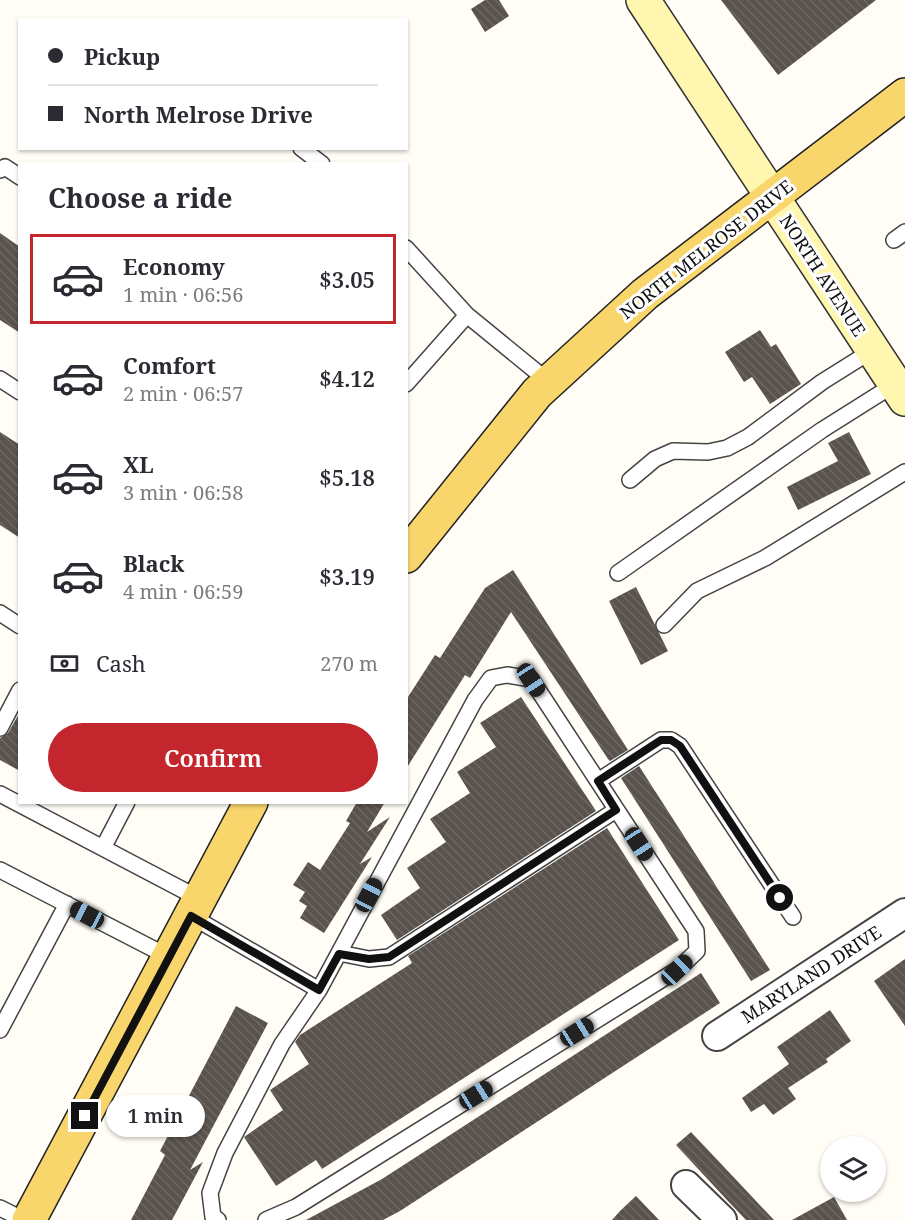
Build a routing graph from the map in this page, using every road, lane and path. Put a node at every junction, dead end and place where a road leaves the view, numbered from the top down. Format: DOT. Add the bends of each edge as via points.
graph roads {
  1 [pos="643,0"];
  2 [pos="905,95"];
  3 [pos="304,150"];
  4 [pos="319,162"];
  5 [pos="0,170"];
  6 [pos="18,176"];
  7 [pos="772,197"];
  8 [pos="408,250"];
  9 [pos="467,315"];
  10 [pos="873,350"];
  11 [pos="0,379"];
  12 [pos="408,382"];
  13 [pos="549,382"];
  14 [pos="18,391"];
  15 [pos="900,392"];
  16 [pos="905,472"];
  17 [pos="630,480"];
  18 [pos="408,554"];
  19 [pos="618,573"];
  20 [pos="0,613"];
  21 [pos="18,625"];
  22 [pos="663,625"];
  23 [pos="18,694"];
  24 [pos="0,728"];
  25 [pos="598,781"];
  26 [pos="0,794"];
  27 [pos="18,803"];
  28 [pos="19,804"];
  29 [pos="126,804"];
  30 [pos="250,804"];
  31 [pos="616,810"];
  32 [pos="103,848"];
  33 [pos="0,870"];
  34 [pos="67,904"];
  35 [pos="195,907"];
  36 [pos="905,913"];
  37 [pos="793,916"];
  38 [pos="339,954"];
  39 [pos="169,957"];
  40 [pos="319,990"];
  41 [pos="0,1030"];
  42 [pos="717,1036"];
  43 [pos="686,1185"];
  44 [pos="0,1208"];
  45 [pos="24,1220"];
  46 [pos="30,1220"];
  47 [pos="218,1220"];
  48 [pos="266,1220"];
  49 [pos="722,1220"];
  1 -- 7 [label="main road, NORTH AVENUE"];
  2 -- 7 [label="main road, NORTH MELROSE DRIVE"];
  3 -- 4 [label="lane"];
  5 -- 6 [label="lane" via="5,167"];
  7 -- 10 [label="main road, NORTH AVENUE"];
  7 -- 13 [label="main road, NORTH MELROSE DRIVE" via="645,294"];
  8 -- 9 [label="lane"];
  9 -- 12 [label="lane"];
  9 -- 13 [label="lane"];
  10 -- 15 [label="main road, NORTH AVENUE"];
  10 -- 17 [label="lane" via="748,437 708,452 673,451 655,459"];
  11 -- 14 [label="lane"];
  13 -- 18 [label="main road, NORTH MELROSE DRIVE"];
  15 -- 19 [label="lane" via="822,430"];
  16 -- 22 [label="lane" via="765,558 697,591"];
  20 -- 21 [label="lane"];
  23 -- 24 [label="lane"];
  25 -- 31 [label="lane"];
  25 -- 37 [label="lane" via="661,740 671,740 680,746"];
  25 -- 38 [label="lane" via="531,680 507,675 491,678 475,699"];
  26 -- 27 [label="lane"];
  28 -- 32 [label="lane"];
  29 -- 32 [label="lane"];
  30 -- 35 [label="main road"];
  31 -- 38 [label="lane" via="389,957 369,959"];
  31 -- 48 [label="lane" via="696,931 697,951 667,976 296,1207"];
  32 -- 35 [label="lane"];
  33 -- 34 [label="lane"];
  34 -- 39 [label="lane"];
  34 -- 41 [label="lane"];
  35 -- 39 [label="main road"];
  35 -- 40 [label="lane"];
  36 -- 42 [label="street, MARYLAND DRIVE"];
  38 -- 40 [label="lane"];
  39 -- 46 [label="main road"];
  40 -- 47 [label="lane" via="282,1044 225,1153 210,1193 213,1217"];
  43 -- 49 [label="street"];
  44 -- 45 [label="lane"];
}
